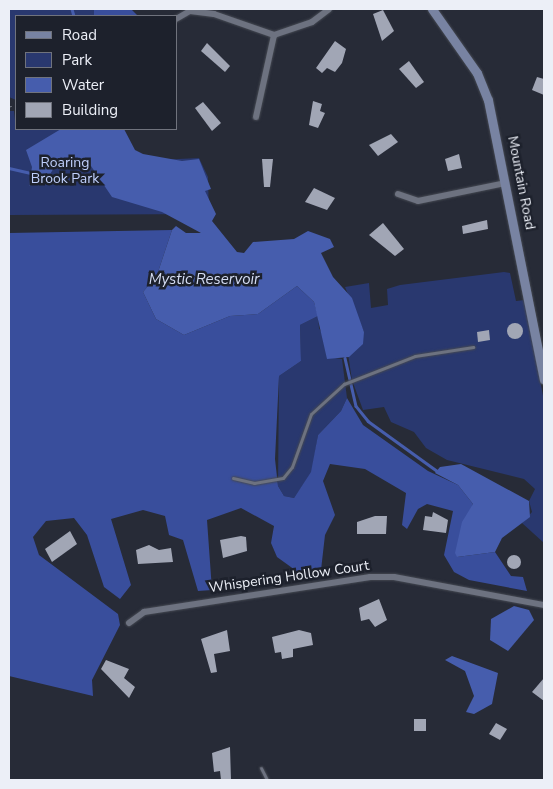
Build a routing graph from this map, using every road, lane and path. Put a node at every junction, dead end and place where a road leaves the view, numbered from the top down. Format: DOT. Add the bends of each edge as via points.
graph roads {
  1 [pos="329,9"];
  2 [pos="190,10"];
  3 [pos="436,10"];
  4 [pos="178,18"];
  5 [pos="274,35"];
  6 [pos="256,117"];
  7 [pos="506,183"];
  8 [pos="398,194"];
  9 [pos="473,347"];
  10 [pos="544,379"];
  11 [pos="233,478"];
  12 [pos="544,605"];
  13 [pos="128,623"];
  14 [pos="261,768"];
  15 [pos="267,780"];
  1 -- 5 [label="street" via="312,22"];
  2 -- 4 [label="street"];
  2 -- 5 [label="street" via="214,14"];
  3 -- 7 [label="main road, Mountain Road" via="484,88"];
  5 -- 6 [label="street"];
  7 -- 8 [label="street" via="418,201"];
  7 -- 10 [label="main road, Mountain Road"];
  9 -- 11 [label="lane" via="415,356 344,384 311,414 292,468 283,478 254,483"];
  12 -- 13 [label="street, Whispering Hollow Court" via="394,577 370,577 144,612"];
  14 -- 15 [label="lane"];
}
